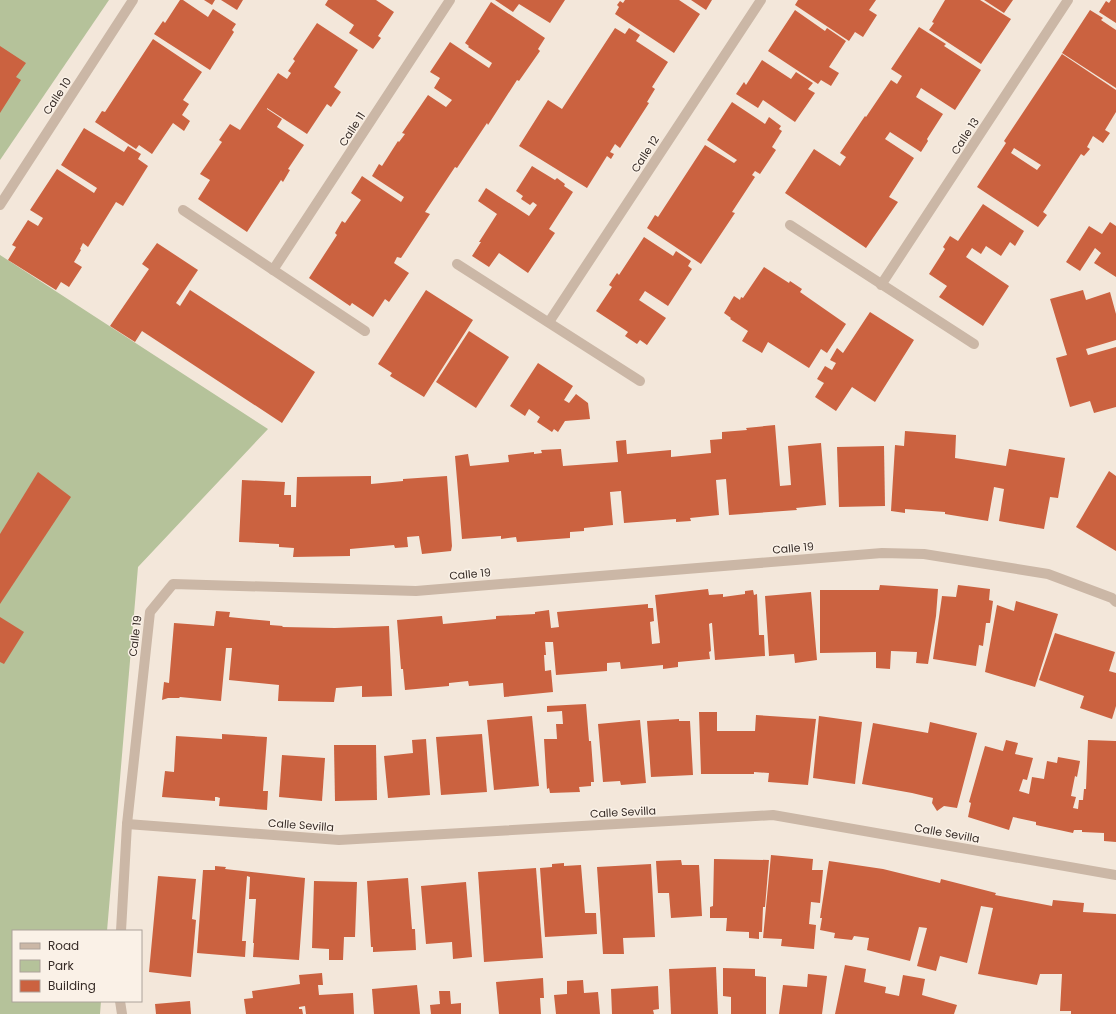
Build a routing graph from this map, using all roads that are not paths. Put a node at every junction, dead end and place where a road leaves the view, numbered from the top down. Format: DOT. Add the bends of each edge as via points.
graph roads {
  1 [pos="133,0"];
  2 [pos="450,0"];
  3 [pos="761,0"];
  4 [pos="1068,0"];
  5 [pos="0,205"];
  6 [pos="183,210"];
  7 [pos="790,225"];
  8 [pos="457,264"];
  9 [pos="273,270"];
  10 [pos="881,285"];
  11 [pos="549,322"];
  12 [pos="366,331"];
  13 [pos="974,344"];
  14 [pos="640,381"];
  15 [pos="1116,602"];
  16 [pos="127,824"];
  17 [pos="1116,875"];
  18 [pos="121,930"];
  19 [pos="120,1002"];
  20 [pos="122,1014"];
  1 -- 5 [label="street, Calle 10"];
  2 -- 9 [label="street, Calle 11"];
  3 -- 11 [label="street, Calle 12"];
  4 -- 10 [label="street, Calle 13"];
  6 -- 9 [label="street"];
  7 -- 10 [label="street"];
  8 -- 11 [label="street"];
  9 -- 12 [label="street"];
  10 -- 13 [label="street"];
  11 -- 14 [label="street"];
  15 -- 16 [label="street, Calle 19" via="1112,598 1048,574 924,554 882,553 416,591 174,584 150,612"];
  16 -- 17 [label="street, Calle Sevilla" via="339,840 773,815"];
  16 -- 18 [label="street, Calle 19"];
  19 -- 20 [label="street"];
}
